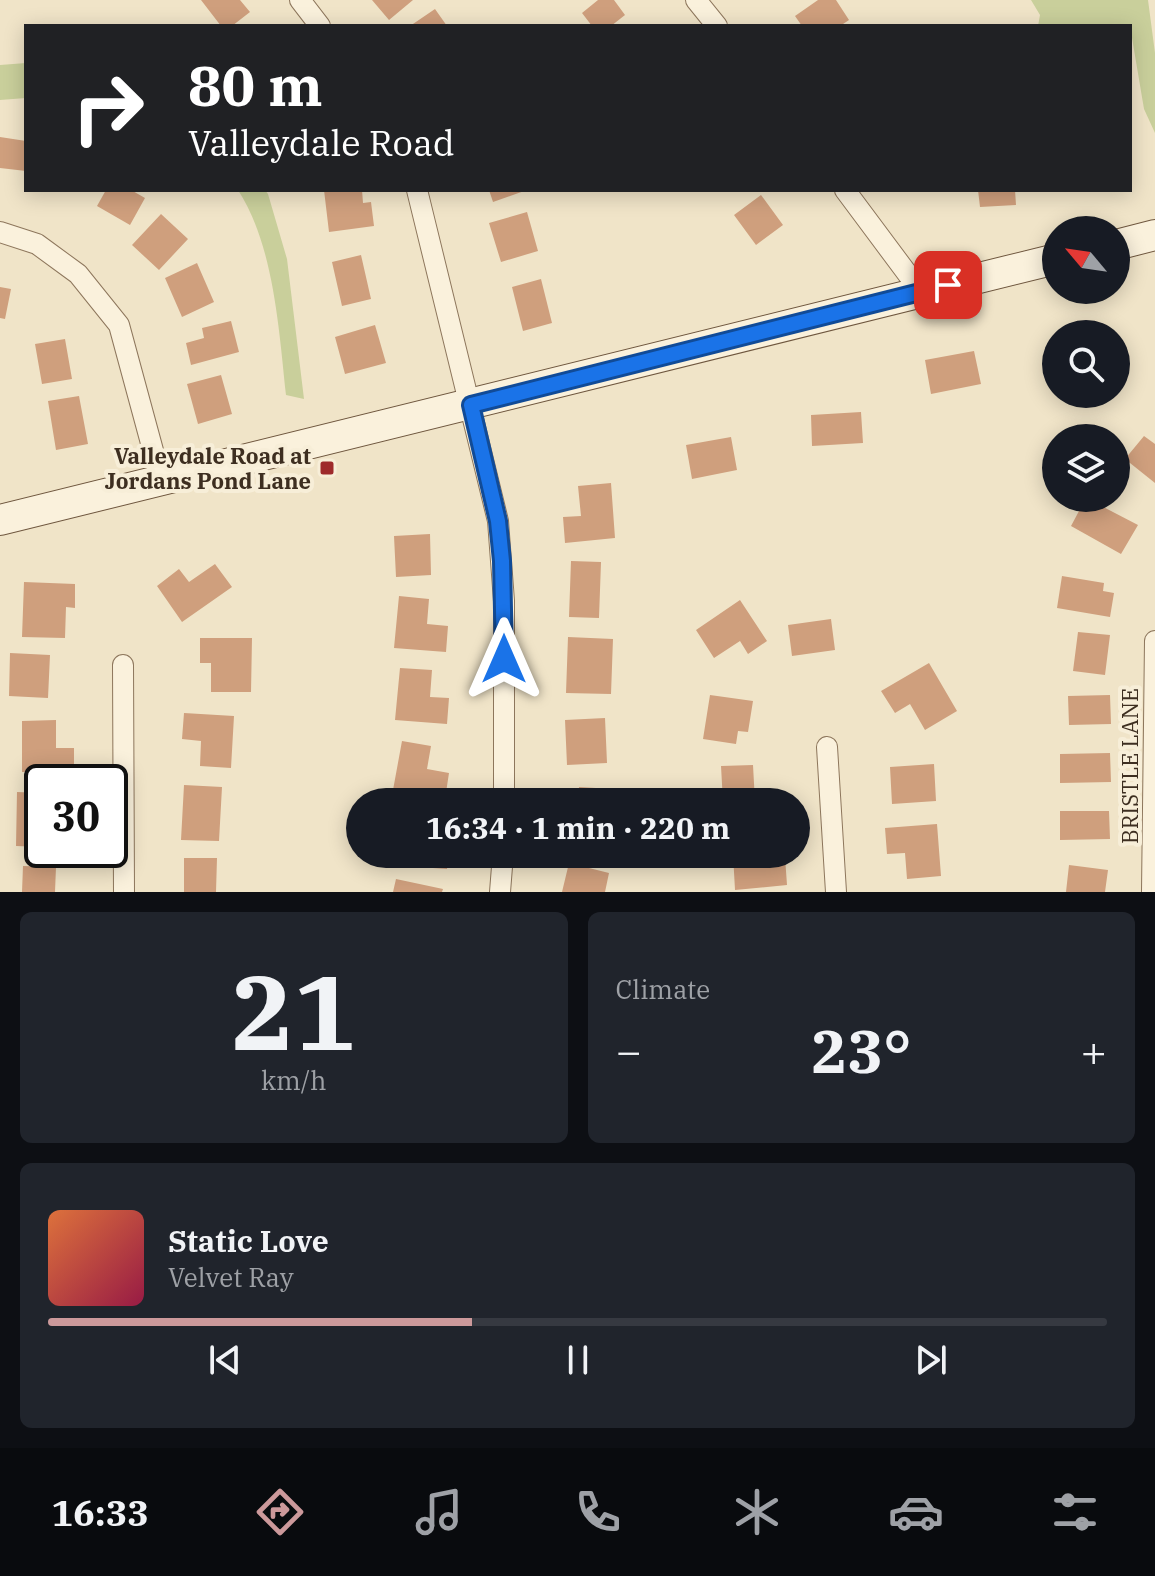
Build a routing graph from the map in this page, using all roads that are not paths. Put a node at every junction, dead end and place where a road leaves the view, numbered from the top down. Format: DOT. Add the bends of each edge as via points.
graph roads {
  1 [pos="300,0"];
  2 [pos="696,0"];
  3 [pos="318,24"];
  4 [pos="715,24"];
  5 [pos="418,192"];
  6 [pos="846,192"];
  7 [pos="0,232"];
  8 [pos="1155,235"];
  9 [pos="1130,241"];
  10 [pos="1042,262"];
  11 [pos="921,292"];
  12 [pos="471,405"];
  13 [pos="161,480"];
  14 [pos="0,520"];
  15 [pos="1155,641"];
  16 [pos="123,665"];
  17 [pos="827,747"];
  18 [pos="504,788"];
  19 [pos="502,868"];
  20 [pos="124,892"];
  21 [pos="500,892"];
  22 [pos="836,892"];
  23 [pos="1152,892"];
  1 -- 3 [label="street"];
  2 -- 4 [label="street"];
  5 -- 12 [label="street"];
  6 -- 11 [label="street"];
  7 -- 13 [label="street" via="37,244 78,274 119,325"];
  8 -- 9 [label="street"];
  10 -- 11 [label="street"];
  11 -- 12 [label="street"];
  12 -- 13 [label="street"];
  12 -- 18 [label="street" via="502,561"];
  13 -- 14 [label="street"];
  15 -- 23 [label="street, BRISTLE LANE"];
  16 -- 20 [label="street"];
  17 -- 22 [label="street"];
  19 -- 21 [label="street"];
}
